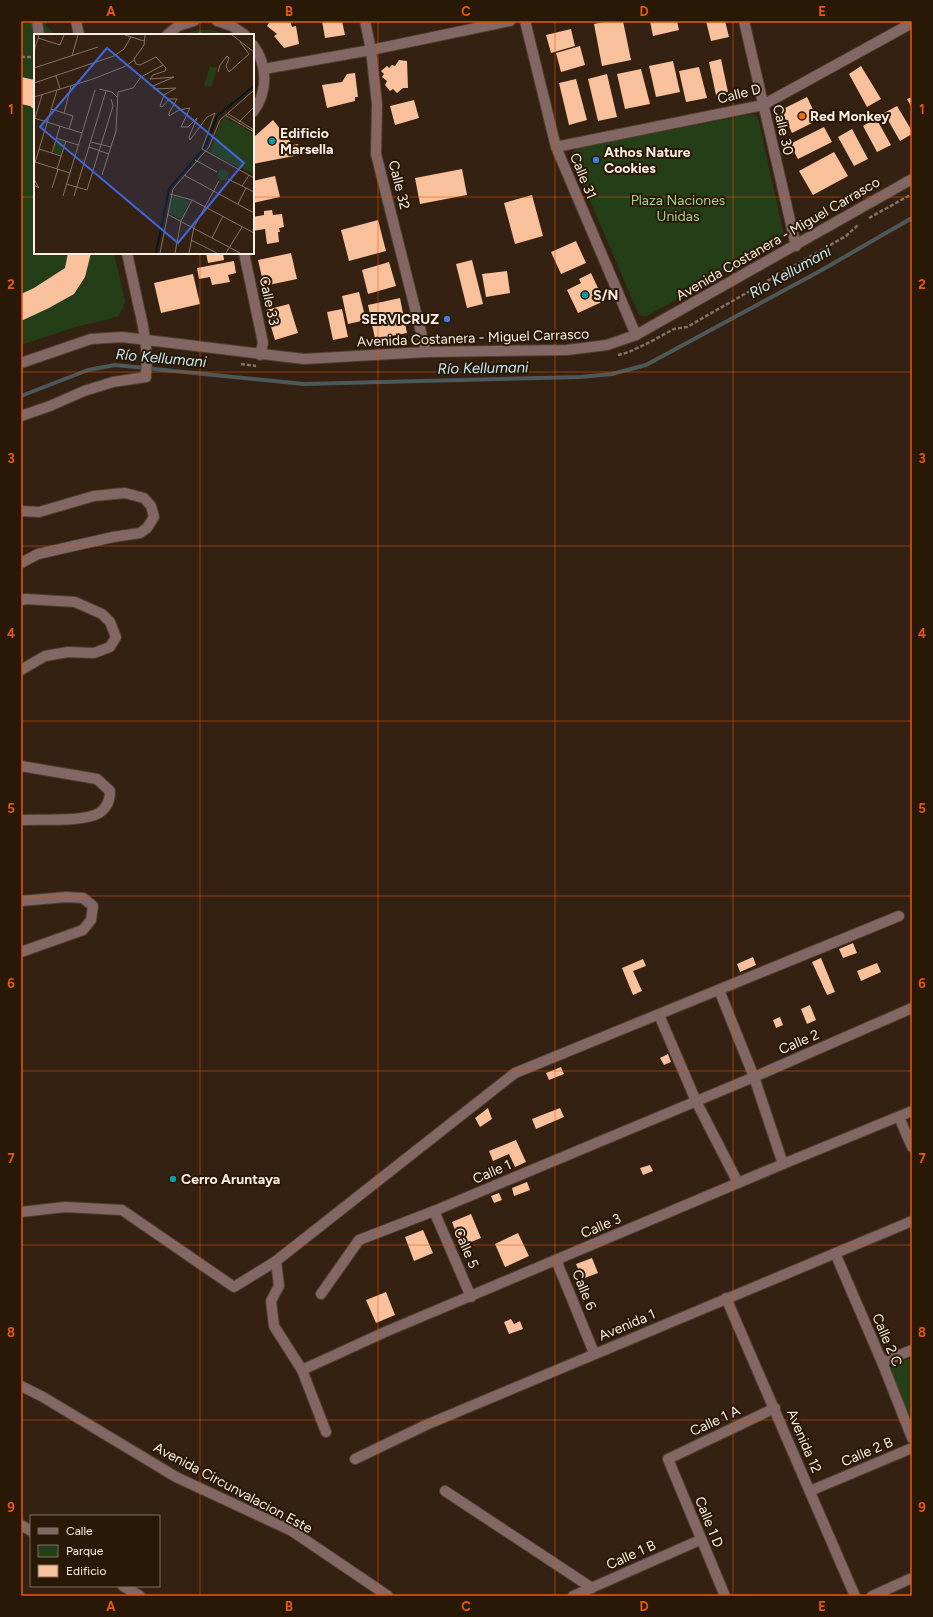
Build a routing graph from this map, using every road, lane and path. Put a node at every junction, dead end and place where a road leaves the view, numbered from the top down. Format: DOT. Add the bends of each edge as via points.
graph roads {
  1 [pos="37,21"];
  2 [pos="76,21"];
  3 [pos="194,21"];
  4 [pos="217,21"];
  5 [pos="365,21"];
  6 [pos="510,21"];
  7 [pos="524,21"];
  8 [pos="744,21"];
  9 [pos="912,23"];
  10 [pos="39,34"];
  11 [pos="79,34"];
  12 [pos="168,34"];
  13 [pos="244,34"];
  14 [pos="254,46"];
  15 [pos="371,50"];
  16 [pos="21,57"];
  17 [pos="34,57"];
  18 [pos="264,69"];
  19 [pos="763,104"];
  20 [pos="254,111"];
  21 [pos="556,147"];
  22 [pos="912,179"];
  23 [pos="912,194"];
  24 [pos="868,219"];
  25 [pos="862,222"];
  26 [pos="796,246"];
  27 [pos="127,254"];
  28 [pos="244,254"];
  29 [pos="636,335"];
  30 [pos="145,340"];
  31 [pos="426,352"];
  32 [pos="260,355"];
  33 [pos="615,355"];
  34 [pos="21,363"];
  35 [pos="233,363"];
  36 [pos="262,367"];
  37 [pos="21,416"];
  38 [pos="21,511"];
  39 [pos="21,562"];
  40 [pos="21,600"];
  41 [pos="21,670"];
  42 [pos="21,766"];
  43 [pos="21,820"];
  44 [pos="21,901"];
  45 [pos="899,916"];
  46 [pos="21,952"];
  47 [pos="719,990"];
  48 [pos="912,1008"];
  49 [pos="659,1015"];
  50 [pos="754,1077"];
  51 [pos="696,1101"];
  52 [pos="912,1111"];
  53 [pos="898,1117"];
  54 [pos="912,1147"];
  55 [pos="783,1164"];
  56 [pos="738,1183"];
  57 [pos="434,1211"];
  58 [pos="21,1212"];
  59 [pos="912,1221"];
  60 [pos="835,1253"];
  61 [pos="556,1260"];
  62 [pos="276,1261"];
  63 [pos="322,1294"];
  64 [pos="471,1297"];
  65 [pos="726,1298"];
  66 [pos="912,1350"];
  67 [pos="594,1354"];
  68 [pos="882,1362"];
  69 [pos="302,1370"];
  70 [pos="21,1386"];
  71 [pos="774,1408"];
  72 [pos="326,1432"];
  73 [pos="912,1438"];
  74 [pos="912,1448"];
  75 [pos="355,1458"];
  76 [pos="668,1458"];
  77 [pos="445,1491"];
  78 [pos="810,1491"];
  79 [pos="21,1525"];
  80 [pos="30,1530"];
  81 [pos="700,1540"];
  82 [pos="912,1578"];
  83 [pos="125,1587"];
  84 [pos="592,1588"];
  85 [pos="140,1596"];
  86 [pos="388,1596"];
  87 [pos="573,1596"];
  88 [pos="725,1596"];
  89 [pos="855,1596"];
  90 [pos="872,1596"];
  1 -- 10 [label="street"];
  2 -- 11 [label="street"];
  3 -- 12 [label="street" via="178,26"];
  4 -- 13 [label="street" via="232,26"];
  5 -- 15 [label="street, Calle 32"];
  6 -- 15 [label="street"];
  7 -- 21 [label="street, Calle 31"];
  8 -- 19 [label="street, Calle 30"];
  9 -- 19 [label="street, Calle D"];
  14 -- 18 [label="street"];
  15 -- 18 [label="street"];
  15 -- 31 [label="street, Calle 32" via="377,104 376,154"];
  16 -- 17 [label="path"];
  18 -- 20 [label="street" via="264,88"];
  19 -- 21 [label="street, Calle D"];
  19 -- 26 [label="street, Calle 30"];
  21 -- 29 [label="street, Calle 31"];
  22 -- 26 [label="street, Avenida Costanera - Miguel Carrasco"];
  23 -- 24 [label="path"];
  25 -- 33 [label="path" via="846,236 687,327 674,329 629,352"];
  26 -- 29 [label="street, Avenida Costanera - Miguel Carrasco"];
  27 -- 30 [label="street"];
  28 -- 32 [label="street, Calle 33" via="263,343"];
  29 -- 31 [label="street, Avenida Costanera - Miguel Carrasco" via="589,348 567,350"];
  30 -- 32 [label="street, Avenida Costanera - Miguel Carrasco"];
  30 -- 34 [label="street, Avenida Costanera - Miguel Carrasco" via="91,339"];
  30 -- 37 [label="street" via="146,377 113,382 84,391"];
  31 -- 32 [label="street, Avenida Costanera - Miguel Carrasco" via="304,359"];
  35 -- 36 [label="path"];
  38 -- 39 [label="street" via="39,512 94,496 125,493 144,498 151,506 154,516 147,528 140,533 38,554"];
  40 -- 41 [label="street" via="75,602 102,614 110,622 116,637 110,647 94,654 68,652 45,656"];
  42 -- 43 [label="street" via="97,779 110,791 110,800 100,812 87,817"];
  44 -- 46 [label="street" via="83,898 93,906 91,920 83,930"];
  45 -- 47 [label="street"];
  47 -- 49 [label="street"];
  47 -- 50 [label="street"];
  48 -- 50 [label="street, Calle 2"];
  49 -- 51 [label="street"];
  49 -- 62 [label="street" via="515,1073"];
  50 -- 51 [label="street, Calle 2"];
  50 -- 55 [label="street"];
  51 -- 56 [label="street"];
  51 -- 57 [label="street, Calle 1"];
  52 -- 53 [label="street, Calle 3"];
  53 -- 54 [label="street"];
  53 -- 55 [label="street, Calle 3"];
  55 -- 56 [label="street, Calle 3"];
  56 -- 61 [label="street, Calle 3"];
  57 -- 63 [label="street, Calle 1" via="359,1240"];
  57 -- 64 [label="street, Calle 5"];
  58 -- 62 [label="street" via="65,1207 122,1210 234,1287"];
  59 -- 60 [label="street, Avenida 1"];
  60 -- 65 [label="street, Avenida 1"];
  60 -- 68 [label="street, Calle 2 C"];
  61 -- 64 [label="street, Calle 3"];
  61 -- 67 [label="street, Calle 6"];
  62 -- 69 [label="street" via="279,1286 271,1301 274,1326"];
  64 -- 69 [label="street, Calle 3"];
  65 -- 67 [label="street, Avenida 1"];
  65 -- 71 [label="street, Avenida 12"];
  66 -- 68 [label="street"];
  67 -- 75 [label="street, Avenida 1"];
  68 -- 73 [label="street, Calle 2 C"];
  69 -- 72 [label="street"];
  70 -- 86 [label="street, Avenida Circunvalacion Este" via="176,1477 292,1531"];
  71 -- 76 [label="street, Calle 1 A"];
  71 -- 78 [label="street, Avenida 12"];
  74 -- 78 [label="street, Calle 2 B"];
  76 -- 81 [label="street, Calle 1 D"];
  77 -- 84 [label="street"];
  78 -- 89 [label="street, Avenida 12"];
  79 -- 80 [label="street"];
  81 -- 84 [label="street, Calle 1 B"];
  81 -- 88 [label="street, Calle 1 D"];
  82 -- 90 [label="street"];
  83 -- 85 [label="street"];
  84 -- 87 [label="street, Calle 1 B"];
}
